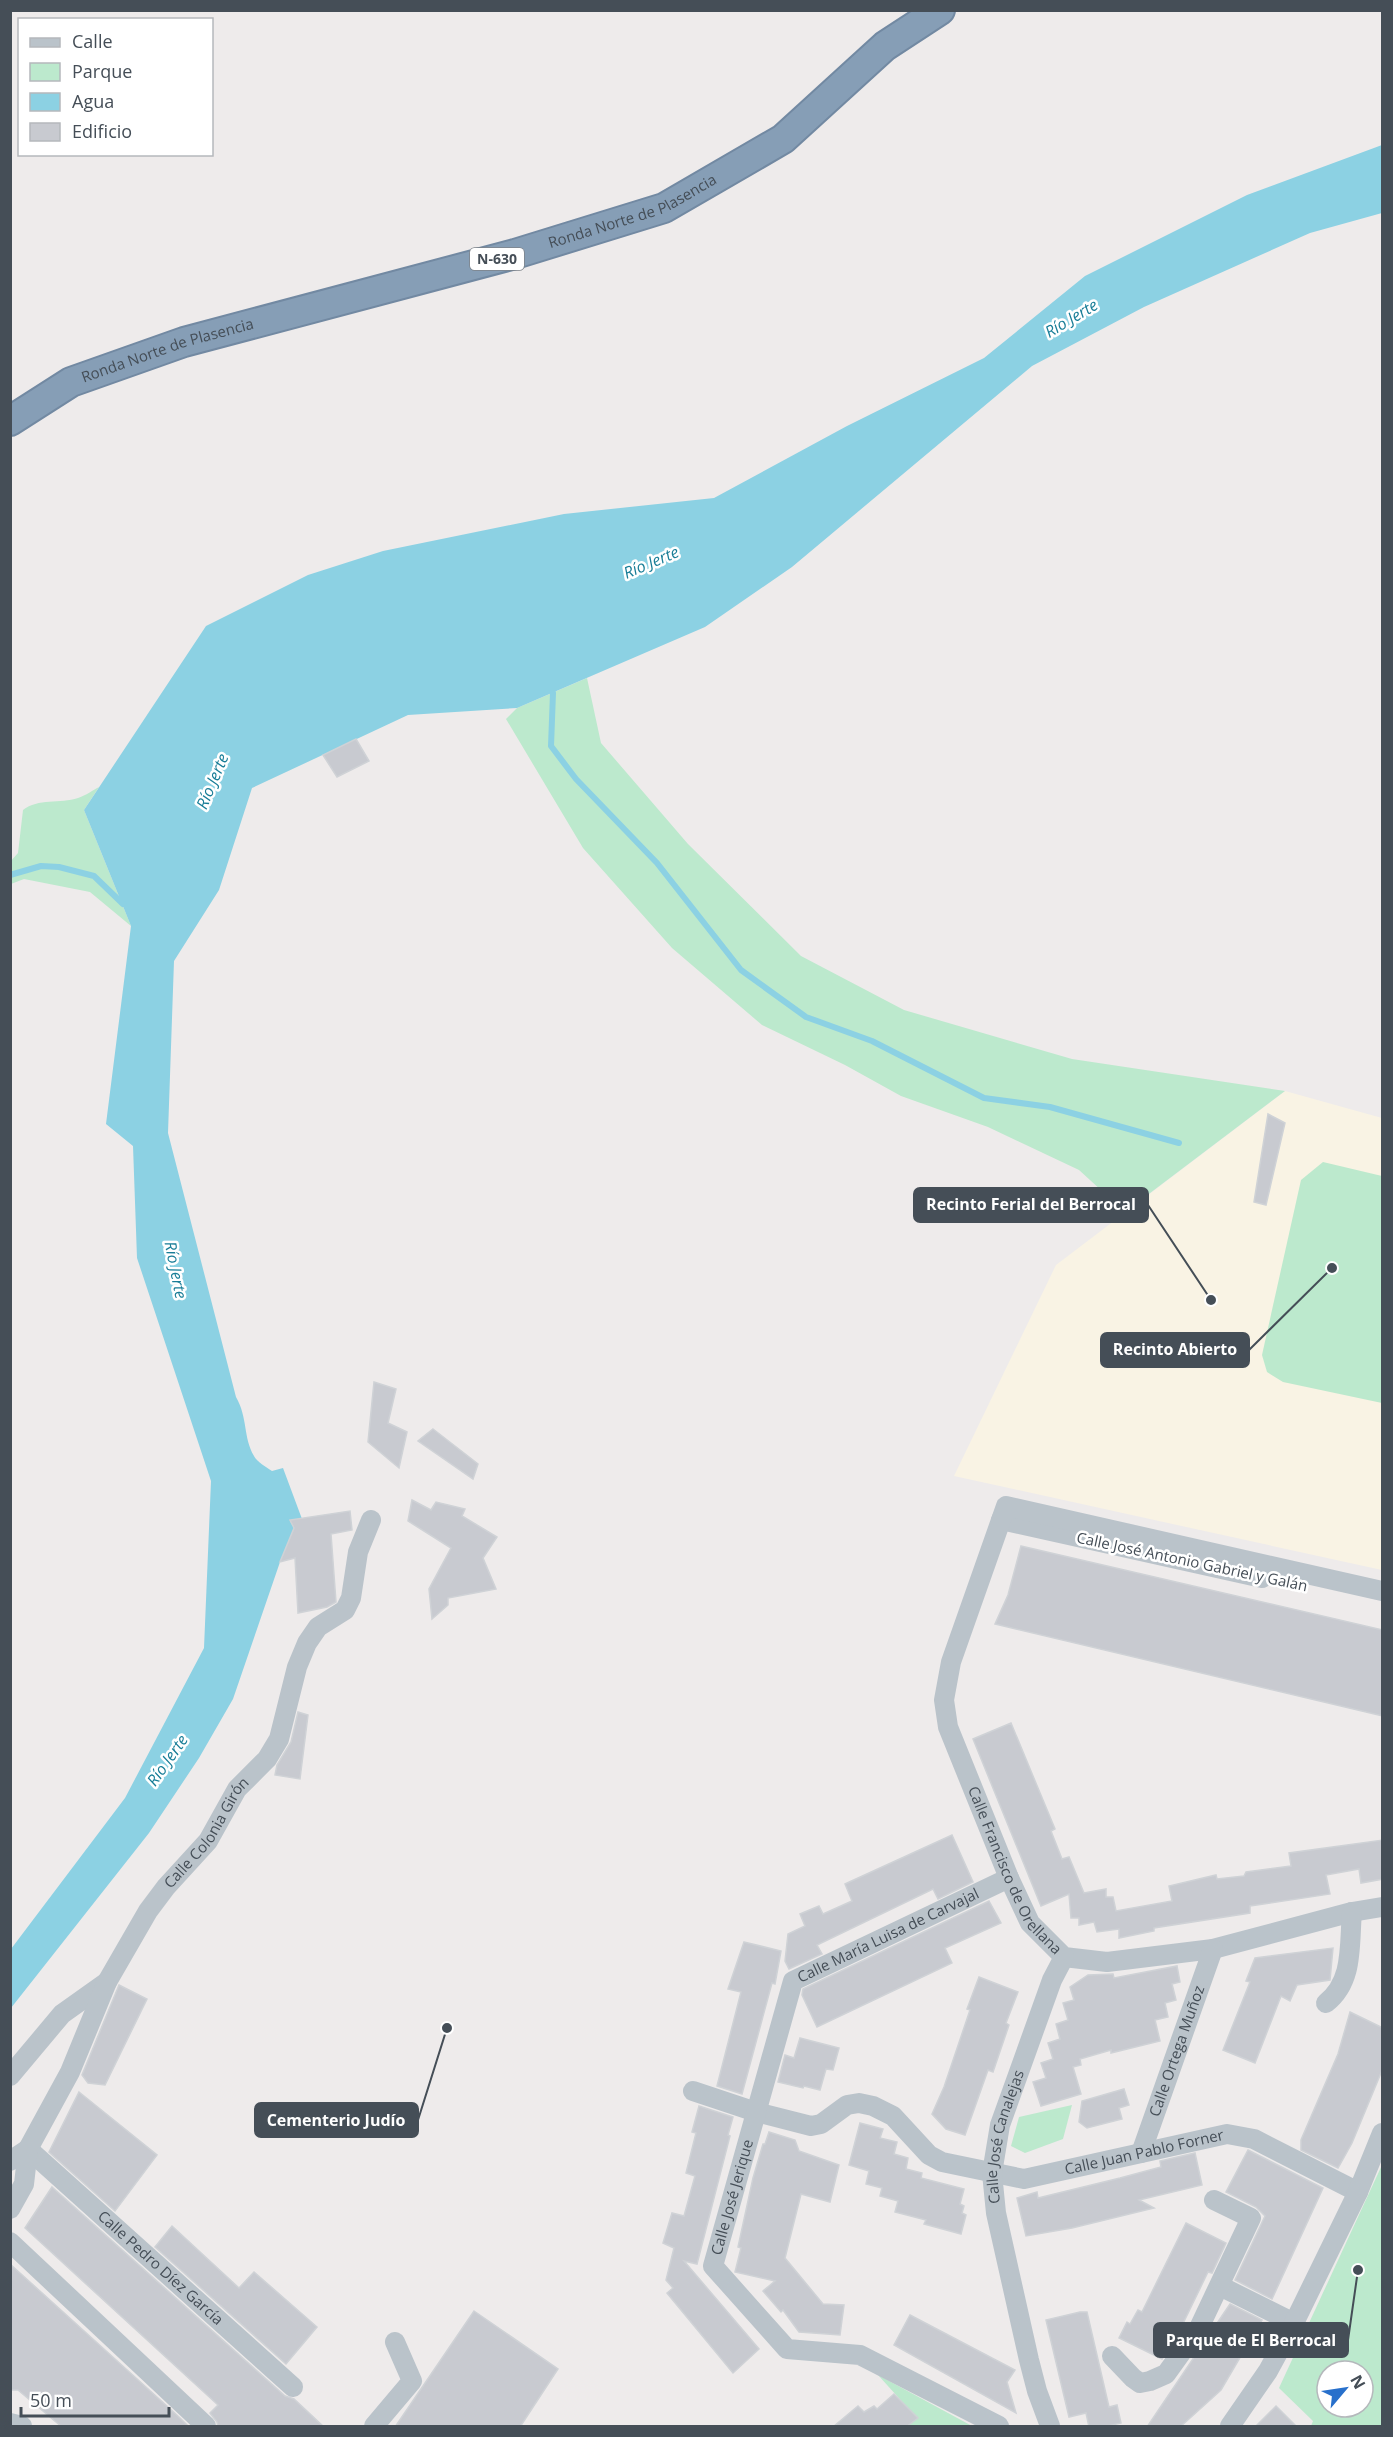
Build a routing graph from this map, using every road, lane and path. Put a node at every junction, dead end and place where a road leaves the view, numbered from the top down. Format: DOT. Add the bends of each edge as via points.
graph roads {
  1 [pos="940,10"];
  2 [pos="10,421"];
  3 [pos="1004,1513"];
  4 [pos="371,1520"];
  5 [pos="1383,1591"];
  6 [pos="1383,1604"];
  7 [pos="1009,1878"];
  8 [pos="1383,1907"];
  9 [pos="1352,1912"];
  10 [pos="1213,1949"];
  11 [pos="1064,1957"];
  12 [pos="107,1982"];
  13 [pos="1326,2003"];
  14 [pos="10,2076"];
  15 [pos="693,2091"];
  16 [pos="756,2112"];
  17 [pos="1383,2133"];
  18 [pos="28,2149"];
  19 [pos="1141,2153"];
  20 [pos="10,2161"];
  21 [pos="992,2173"];
  22 [pos="1358,2192"];
  23 [pos="1214,2200"];
  24 [pos="10,2209"];
  25 [pos="10,2242"];
  26 [pos="1220,2286"];
  27 [pos="1294,2323"];
  28 [pos="395,2342"];
  29 [pos="1112,2356"];
  30 [pos="293,2387"];
  31 [pos="1046,2422"];
  32 [pos="10,2423"];
  33 [pos="378,2425"];
  34 [pos="22,2427"];
  35 [pos="206,2427"];
  36 [pos="999,2427"];
  37 [pos="1230,2427"];
  1 -- 2 [label="highway, Ronda Norte de Plasencia / N-630" via="885,46 783,139 664,208 515,254 184,342 71,382"];
  3 -- 5 [label="street, Calle José Antonio Gabriel y Galán"];
  3 -- 6 [label="street, Calle José Antonio Gabriel y Galán"];
  3 -- 7 [label="street, Calle Francisco de Orellana" via="951,1662 944,1700 948,1727"];
  4 -- 12 [label="street, Calle Colonia Girón" via="358,1552 351,1598 345,1610 318,1627 307,1643 297,1666 279,1739 267,1759 237,1789 208,1841 148,1911"];
  7 -- 11 [label="street, Calle Francisco de Orellana" via="1030,1923"];
  7 -- 16 [label="street, Calle María Luisa de Carvajal" via="793,1981"];
  8 -- 9 [label="street, Calle Francisco de Orellana"];
  9 -- 10 [label="street, Calle Francisco de Orellana"];
  9 -- 13 [label="street" via="1347,1973 1339,1993"];
  10 -- 11 [label="street, Calle Francisco de Orellana" via="1107,1962"];
  10 -- 19 [label="street, Calle Ortega Muñoz"];
  11 -- 21 [label="street, Calle José Canalejas" via="1052,1980 1000,2125"];
  12 -- 14 [label="street" via="62,2014"];
  12 -- 18 [label="street, Calle Colonia Girón" via="70,2072"];
  15 -- 16 [label="street, Calle Juan Pablo Forner"];
  16 -- 21 [label="street, Calle Juan Pablo Forner" via="811,2126 821,2124 848,2105 873,2106 893,2116 929,2155 942,2162"];
  16 -- 36 [label="street, Calle José Jerique" via="713,2266 787,2349 860,2355"];
  17 -- 22 [label="street"];
  18 -- 20 [label="street, Calle Colonia Girón"];
  18 -- 24 [label="street, Calle Colonia Girón" via="24,2184"];
  18 -- 30 [label="street, Calle Pedro Díez García"];
  19 -- 21 [label="street, Calle Juan Pablo Forner" via="1024,2179"];
  19 -- 22 [label="street, Calle Juan Pablo Forner" via="1227,2134 1254,2139"];
  21 -- 31 [label="street, Calle José Canalejas" via="996,2214"];
  22 -- 27 [label="street"];
  23 -- 26 [label="street" via="1251,2218"];
  25 -- 35 [label="street"];
  26 -- 27 [label="street"];
  26 -- 29 [label="street" via="1199,2328 1166,2374 1140,2383"];
  27 -- 37 [label="street" via="1268,2371"];
  28 -- 33 [label="street" via="412,2381"];
  32 -- 34 [label="street"];
}
